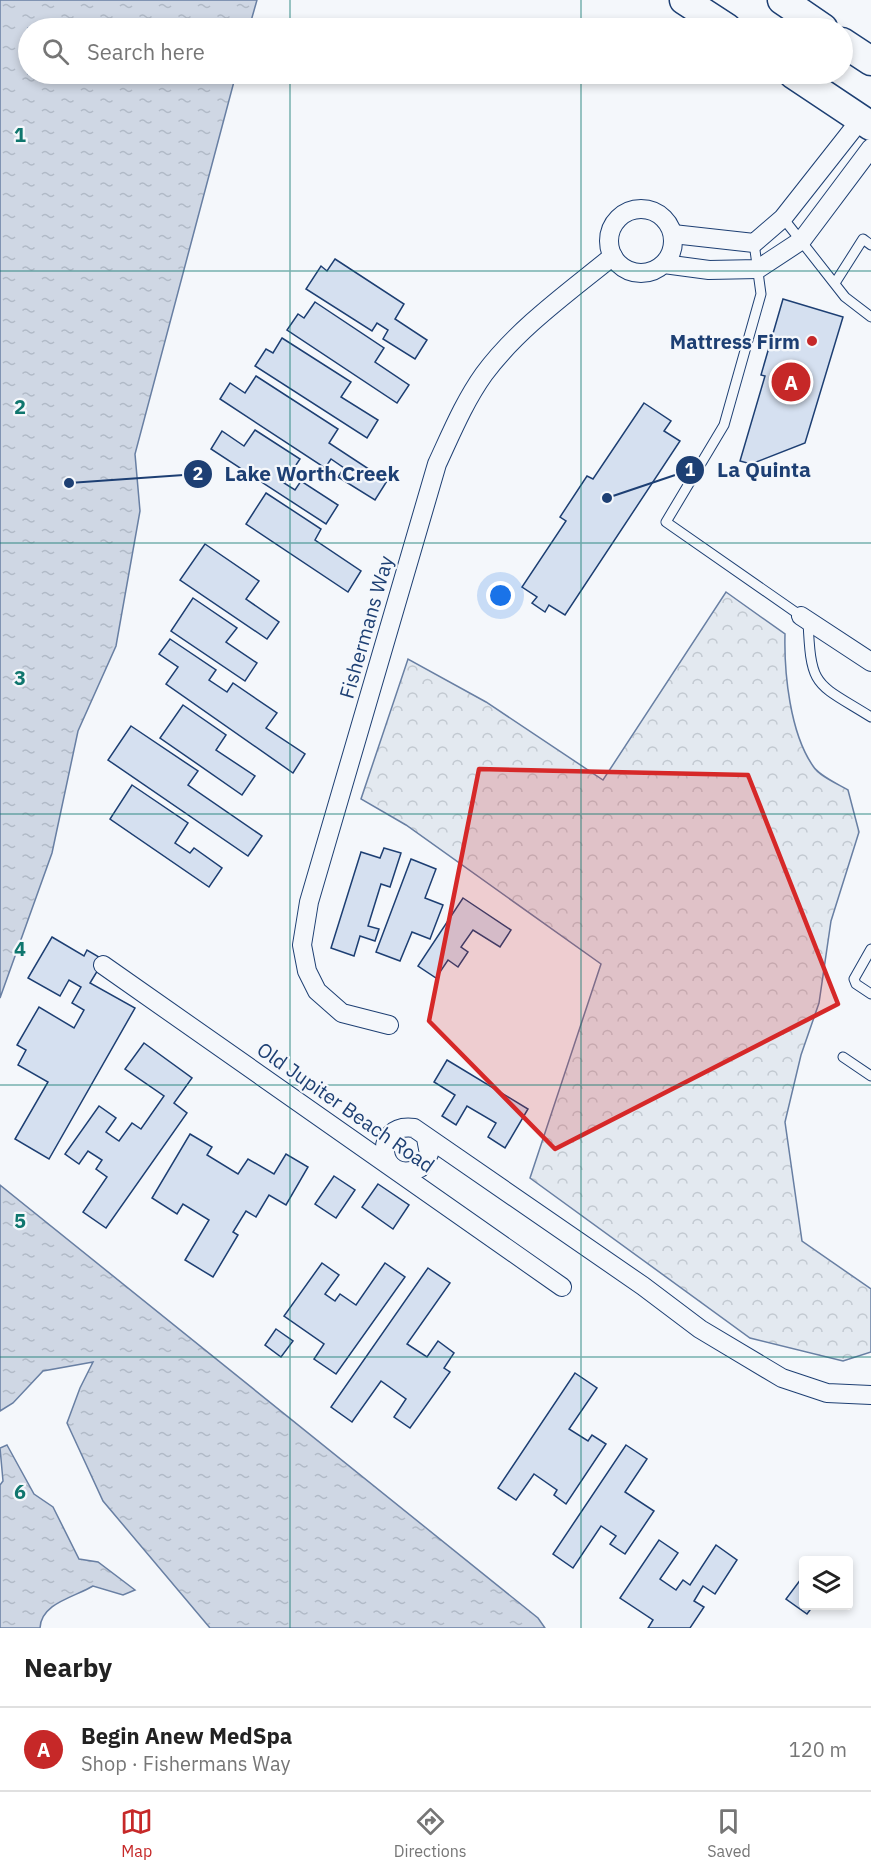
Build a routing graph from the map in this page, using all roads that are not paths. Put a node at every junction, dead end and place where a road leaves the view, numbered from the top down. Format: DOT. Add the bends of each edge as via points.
graph roads {
  1 [pos="684,0"];
  2 [pos="782,0"];
  3 [pos="712,18"];
  4 [pos="808,18"];
  5 [pos="853,49"];
  6 [pos="871,61"];
  7 [pos="809,84"];
  8 [pos="868,122"];
  9 [pos="871,148"];
  10 [pos="783,218"];
  11 [pos="673,234"];
  12 [pos="802,240"];
  13 [pos="754,243"];
  14 [pos="871,245"];
  15 [pos="613,256"];
  16 [pos="664,264"];
  17 [pos="758,269"];
  18 [pos="835,283"];
  19 [pos="871,317"];
  20 [pos="804,618"];
  21 [pos="871,663"];
  22 [pos="871,717"];
  23 [pos="871,949"];
  24 [pos="103,965"];
  25 [pos="871,994"];
  26 [pos="389,1025"];
  27 [pos="843,1057"];
  28 [pos="871,1076"];
  29 [pos="426,1138"];
  30 [pos="396,1169"];
  31 [pos="562,1287"];
  32 [pos="871,1395"];
  1 -- 3 [label="main road"];
  2 -- 4 [label="main road"];
  5 -- 6 [label="main road"];
  7 -- 8 [label="main road"];
  8 -- 10 [label="street"];
  9 -- 12 [label="street"];
  10 -- 12 [label="lane"];
  10 -- 13 [label="street"];
  11 -- 13 [label="street"];
  11 -- 15 [label="street" via="669,224 652,210 630,210 609,234"];
  11 -- 16 [label="street" via="673,245"];
  12 -- 17 [label="street"];
  12 -- 18 [label="lane"];
  13 -- 17 [label="lane"];
  14 -- 18 [label="lane" via="863,239"];
  15 -- 16 [label="street" via="636,272 655,270"];
  15 -- 26 [label="street, Fishermans Way" via="502,352 466,404 437,464 309,902 302,945 318,991 342,1013"];
  16 -- 17 [label="street" via="709,270"];
  17 -- 20 [label="lane" via="761,294 724,425 666,522"];
  18 -- 19 [label="lane" via="845,297"];
  20 -- 21 [label="street"];
  20 -- 22 [label="lane" via="810,665 822,687"];
  23 -- 25 [label="lane" via="854,979"];
  24 -- 30 [label="street, Old Jupiter Beach Road"];
  27 -- 28 [label="lane"];
  29 -- 30 [label="street" via="430,1146 426,1162 412,1172"];
  29 -- 30 [label="street" via="406,1127 387,1138 386,1159"];
  29 -- 32 [label="street, Old Jupiter Beach Road" via="700,1329 782,1378 827,1393"];
  30 -- 31 [label="street, Old Jupiter Beach Road"];
}
